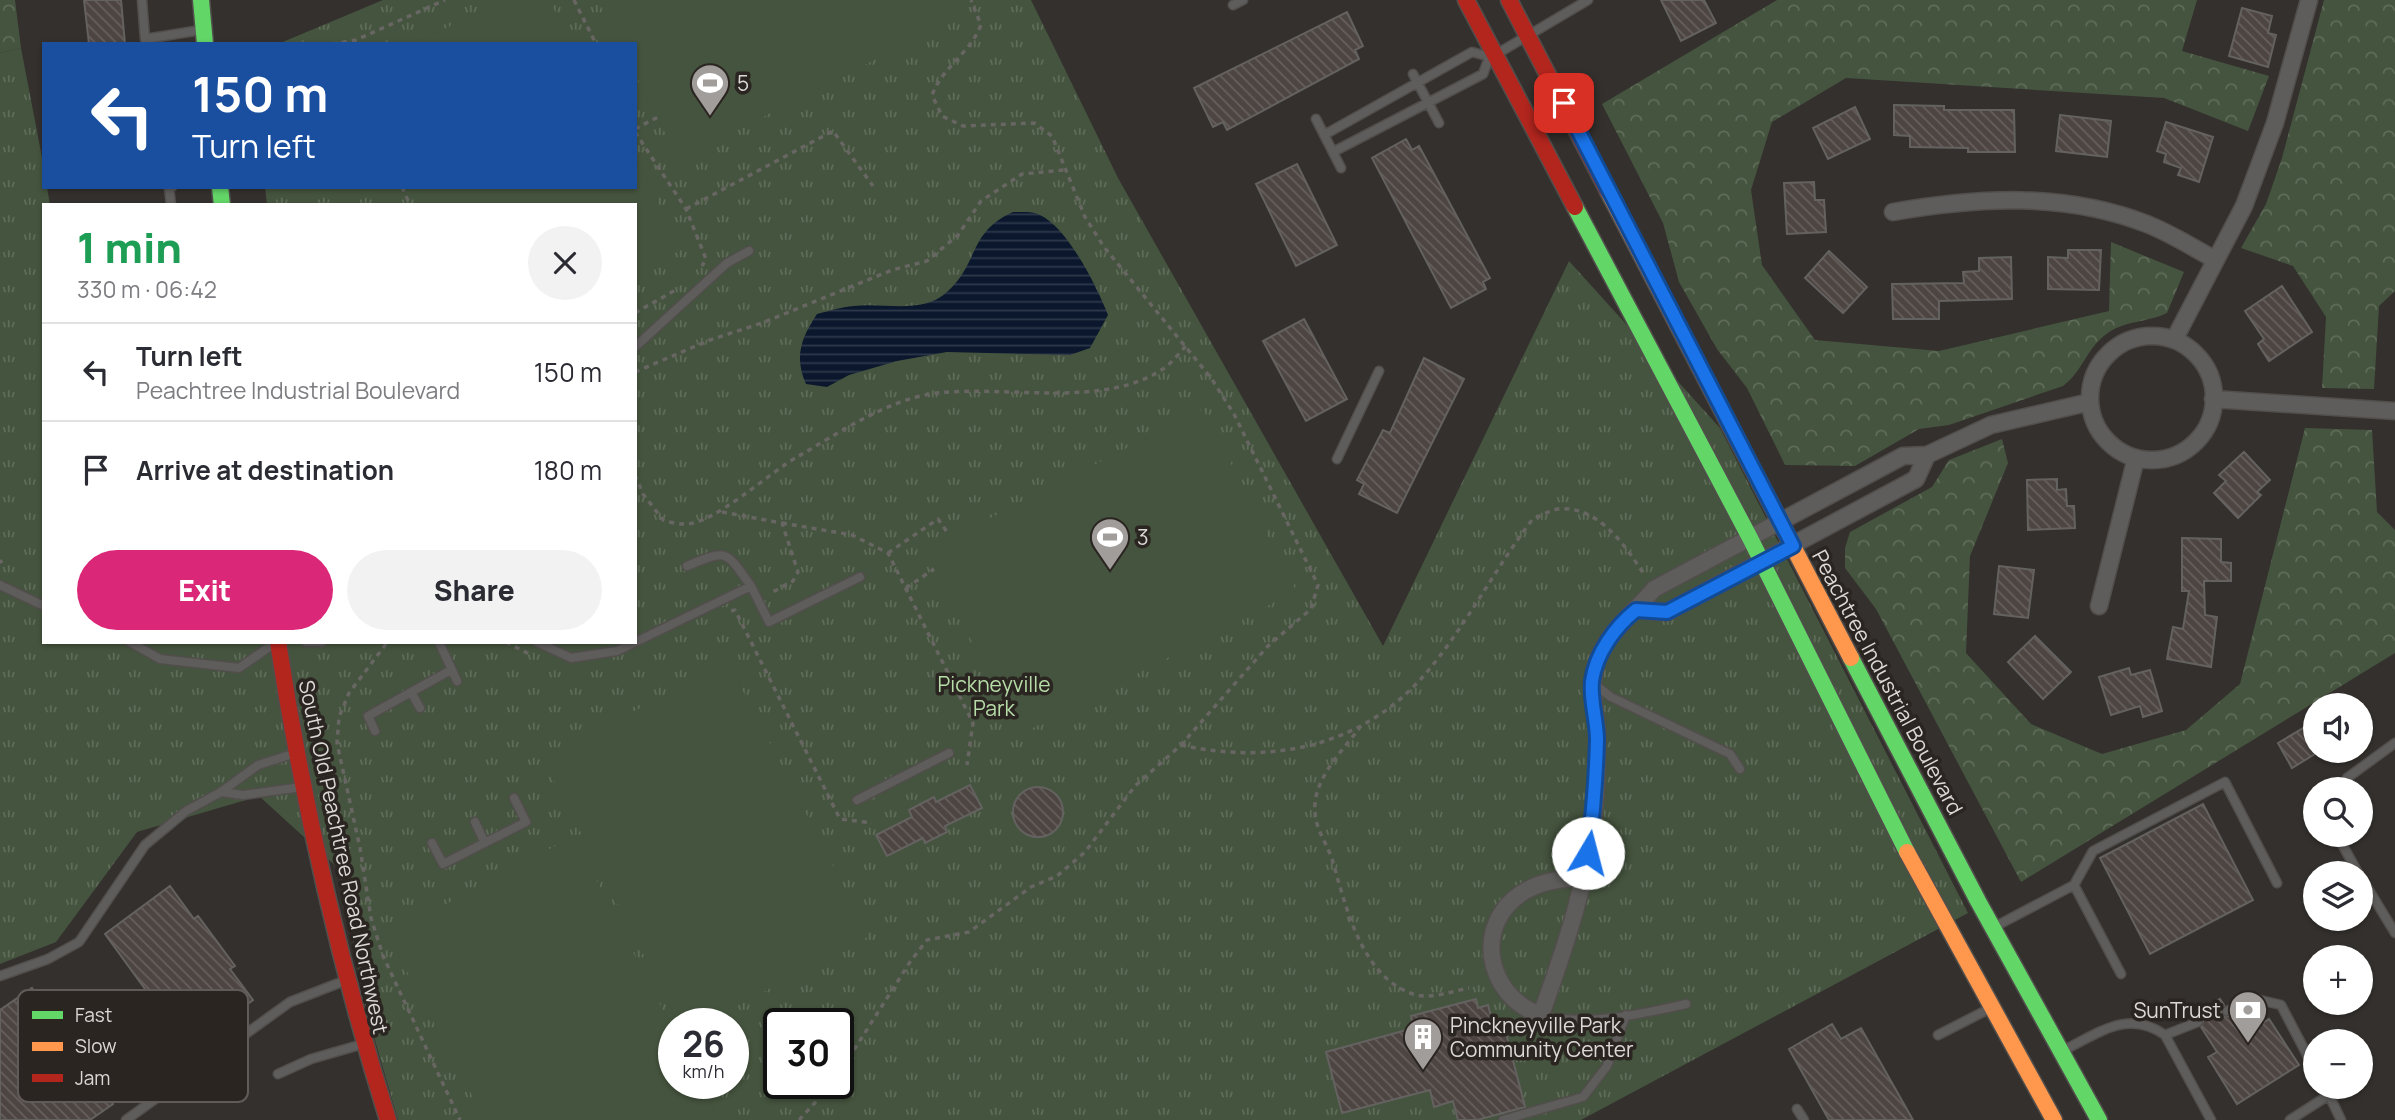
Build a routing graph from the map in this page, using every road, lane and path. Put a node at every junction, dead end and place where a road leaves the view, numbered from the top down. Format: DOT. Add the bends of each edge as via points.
graph roads {
  1 [pos="142,0"];
  2 [pos="201,0"];
  3 [pos="445,0"];
  4 [pos="574,0"];
  5 [pos="971,0"];
  6 [pos="1242,0"];
  7 [pos="1466,0"];
  8 [pos="1509,0"];
  9 [pos="1588,0"];
  10 [pos="2309,0"];
  11 [pos="1233,5"];
  12 [pos="1527,34"];
  13 [pos="204,37"];
  14 [pos="344,42"];
  15 [pos="595,42"];
  16 [pos="1493,56"];
  17 [pos="1413,74"];
  18 [pos="1418,84"];
  19 [pos="1428,102"];
  20 [pos="658,117"];
  21 [pos="1316,119"];
  22 [pos="1439,123"];
  23 [pos="637,130"];
  24 [pos="637,134"];
  25 [pos="1324,135"];
  26 [pos="1333,152"];
  27 [pos="1341,168"];
  28 [pos="1064,170"];
  29 [pos="873,186"];
  30 [pos="687,209"];
  31 [pos="1893,212"];
  32 [pos="749,251"];
  33 [pos="706,259"];
  34 [pos="2214,259"];
  35 [pos="682,286"];
  36 [pos="637,312"];
  37 [pos="2174,340"];
  38 [pos="637,345"];
  39 [pos="1186,346"];
  40 [pos="637,371"];
  41 [pos="1379,372"];
  42 [pos="2213,399"];
  43 [pos="2090,402"];
  44 [pos="2395,411"];
  45 [pos="1927,455"];
  46 [pos="2136,458"];
  47 [pos="1337,459"];
  48 [pos="637,480"];
  49 [pos="721,511"];
  50 [pos="782,523"];
  51 [pos="1780,523"];
  52 [pos="947,532"];
  53 [pos="1750,538"];
  54 [pos="1793,546"];
  55 [pos="888,553"];
  56 [pos="1762,563"];
  57 [pos="687,566"];
  58 [pos="934,569"];
  59 [pos="860,577"];
  60 [pos="1646,577"];
  61 [pos="0,585"];
  62 [pos="751,586"];
  63 [pos="906,588"];
  64 [pos="764,596"];
  65 [pos="42,605"];
  66 [pos="2099,606"];
  67 [pos="736,610"];
  68 [pos="1636,610"];
  69 [pos="637,641"];
  70 [pos="134,644"];
  71 [pos="274,644"];
  72 [pos="277,644"];
  73 [pos="386,644"];
  74 [pos="440,644"];
  75 [pos="541,644"];
  76 [pos="631,644"];
  77 [pos="451,670"];
  78 [pos="457,681"];
  79 [pos="1592,683"];
  80 [pos="411,692"];
  81 [pos="420,708"];
  82 [pos="1362,724"];
  83 [pos="375,731"];
  84 [pos="2395,743"];
  85 [pos="1181,745"];
  86 [pos="297,752"];
  87 [pos="949,753"];
  88 [pos="967,765"];
  89 [pos="1740,769"];
  90 [pos="2348,777"];
  91 [pos="303,787"];
  92 [pos="221,792"];
  93 [pos="514,798"];
  94 [pos="857,800"];
  95 [pos="475,822"];
  96 [pos="872,822"];
  97 [pos="432,843"];
  98 [pos="485,843"];
  99 [pos="1584,878"];
  100 [pos="2277,883"];
  101 [pos="2074,886"];
  102 [pos="2373,897"];
  103 [pos="1993,928"];
  104 [pos="2395,933"];
  105 [pos="2120,974"];
  106 [pos="0,976"];
  107 [pos="345,981"];
  108 [pos="1469,988"];
  109 [pos="1686,1004"];
  110 [pos="1993,1007"];
  111 [pos="2227,1011"];
  112 [pos="1541,1015"];
  113 [pos="1626,1015"];
  114 [pos="2198,1022"];
  115 [pos="248,1032"];
  116 [pos="1938,1035"];
  117 [pos="2165,1035"];
  118 [pos="363,1044"];
  119 [pos="2303,1047"];
  120 [pos="854,1050"];
  121 [pos="2060,1052"];
  122 [pos="278,1074"];
  123 [pos="818,1099"];
  124 [pos="2316,1099"];
  125 [pos="2330,1099"];
  126 [pos="151,1102"];
  127 [pos="1797,1109"];
  128 [pos="126,1120"];
  129 [pos="388,1120"];
  130 [pos="460,1120"];
  131 [pos="799,1120"];
  132 [pos="1503,1120"];
  133 [pos="1804,1120"];
  134 [pos="2054,1120"];
  135 [pos="2099,1120"];
  136 [pos="2211,1120"];
  137 [pos="2290,1120"];
  138 [pos="2341,1120"];
  1 -- 13 [label="lane" via="145,39"];
  2 -- 13 [label="main road"];
  3 -- 14 [label="path"];
  4 -- 15 [label="path"];
  5 -- 28 [label="path" via="981,25 973,45 939,78 932,95 943,116 963,127 1034,123 1052,136"];
  6 -- 11 [label="lane"];
  7 -- 16 [label="main road"];
  8 -- 12 [label="main road, Peachtree Industrial Boulevard"];
  9 -- 12 [label="lane"];
  10 -- 34 [label="street" via="2275,123 2244,206"];
  12 -- 16 [label="lane"];
  12 -- 51 [label="main road, Peachtree Industrial Boulevard"];
  16 -- 18 [label="lane" via="1472,52"];
  16 -- 19 [label="lane" via="1483,74"];
  16 -- 53 [label="main road"];
  17 -- 18 [label="lane"];
  18 -- 19 [label="lane"];
  18 -- 25 [label="lane"];
  19 -- 22 [label="lane"];
  19 -- 26 [label="lane"];
  20 -- 23 [label="path"];
  21 -- 25 [label="lane"];
  24 -- 30 [label="path"];
  25 -- 26 [label="lane"];
  26 -- 27 [label="lane"];
  28 -- 39 [label="path" via="1104,247"];
  28 -- 40 [label="path" via="1022,174 981,201 958,235 927,261 892,270"];
  29 -- 30 [label="path" via="832,131"];
  30 -- 33 [label="path"];
  31 -- 34 [label="street" via="1942,203 2033,199 2095,208 2148,225"];
  32 -- 38 [label="lane" via="727,263"];
  34 -- 37 [label="street"];
  35 -- 36 [label="path"];
  37 -- 42 [label="street" via="2199,359 2210,378"];
  37 -- 43 [label="street" via="2150,336 2115,348 2099,366"];
  39 -- 49 [label="path" via="1165,368 1140,381 1059,392 937,393 903,401 795,458"];
  39 -- 85 [label="path" via="1234,414 1318,585 1311,609 1268,646"];
  41 -- 47 [label="lane"];
  42 -- 44 [label="street"];
  42 -- 46 [label="street" via="2208,423 2184,451 2161,459"];
  43 -- 45 [label="street" via="1991,425"];
  43 -- 46 [label="street" via="2095,423 2108,441"];
  45 -- 51 [label="street" via="1903,456"];
  45 -- 54 [label="street" via="1916,480"];
  46 -- 66 [label="street"];
  48 -- 49 [label="path" via="663,520 686,525"];
  49 -- 50 [label="path"];
  50 -- 55 [label="path" via="852,535"];
  50 -- 64 [label="path" via="798,572 793,581"];
  51 -- 53 [label="street"];
  51 -- 54 [label="main road, Peachtree Industrial Boulevard"];
  52 -- 55 [label="path" via="938,519"];
  53 -- 56 [label="main road"];
  53 -- 68 [label="street" via="1654,589"];
  54 -- 56 [label="street"];
  54 -- 103 [label="main road, Peachtree Industrial Boulevard"];
  55 -- 63 [label="path"];
  56 -- 68 [label="street" via="1667,612"];
  56 -- 110 [label="main road" via="1902,843"];
  57 -- 62 [label="lane" via="718,554 730,557"];
  58 -- 63 [label="path"];
  59 -- 62 [label="lane" via="769,622"];
  60 -- 82 [label="path" via="1629,550 1601,523 1579,511 1556,509 1532,520 1432,666 1402,696"];
  61 -- 65 [label="lane"];
  62 -- 69 [label="lane"];
  63 -- 88 [label="path" via="973,723"];
  67 -- 96 [label="path" via="840,819"];
  68 -- 79 [label="street" via="1606,645"];
  70 -- 71 [label="lane" via="160,659 239,668"];
  72 -- 86 [label="main road, South Old Peachtree Road Northwest"];
  73 -- 130 [label="path" via="349,693 339,717 337,743 371,918 383,956"];
  74 -- 77 [label="lane"];
  75 -- 76 [label="lane" via="570,658 617,651"];
  77 -- 78 [label="lane"];
  77 -- 80 [label="lane"];
  79 -- 89 [label="lane" via="1730,754"];
  79 -- 99 [label="street" via="1597,734 1595,803"];
  80 -- 81 [label="lane"];
  80 -- 83 [label="lane" via="368,716"];
  82 -- 85 [label="path" via="1314,746 1286,752 1216,753"];
  82 -- 108 [label="path" via="1321,781 1315,803 1316,827 1353,926 1371,961 1399,987 1418,996"];
  84 -- 90 [label="lane"];
  85 -- 120 [label="path" via="1135,786 1085,852 1057,876 1031,887 969,932 928,940 909,961"];
  86 -- 91 [label="main road, South Old Peachtree Road Northwest"];
  86 -- 92 [label="lane" via="258,765"];
  87 -- 94 [label="lane"];
  91 -- 92 [label="lane"];
  91 -- 107 [label="main road, South Old Peachtree Road Northwest"];
  92 -- 106 [label="lane" via="186,811 145,845 79,942 48,960"];
  93 -- 98 [label="lane" via="526,822"];
  95 -- 98 [label="lane"];
  97 -- 98 [label="lane" via="443,864"];
  99 -- 112 [label="street" via="1575,920"];
  99 -- 112 [label="street" via="1563,878 1524,891 1507,905 1497,925 1491,950 1494,973 1522,1009"];
  100 -- 101 [label="lane" via="2225,782 2094,851"];
  101 -- 103 [label="lane"];
  101 -- 105 [label="lane"];
  102 -- 104 [label="lane"];
  103 -- 121 [label="main road, Peachtree Industrial Boulevard"];
  107 -- 115 [label="lane" via="290,1002"];
  107 -- 118 [label="main road, South Old Peachtree Road Northwest"];
  109 -- 113 [label="lane"];
  110 -- 116 [label="lane"];
  110 -- 134 [label="main road"];
  111 -- 119 [label="lane" via="2256,999 2281,1005"];
  112 -- 113 [label="lane" via="1566,1021"];
  113 -- 132 [label="lane" via="1607,1066 1583,1097"];
  114 -- 117 [label="lane"];
  117 -- 121 [label="lane" via="2148,1024 2126,1022"];
  117 -- 136 [label="lane"];
  118 -- 122 [label="lane"];
  118 -- 129 [label="main road, South Old Peachtree Road Northwest"];
  121 -- 135 [label="main road, Peachtree Industrial Boulevard"];
  123 -- 131 [label="path"];
  124 -- 137 [label="lane"];
  125 -- 138 [label="lane"];
  126 -- 128 [label="lane"];
  127 -- 133 [label="lane"];
}
